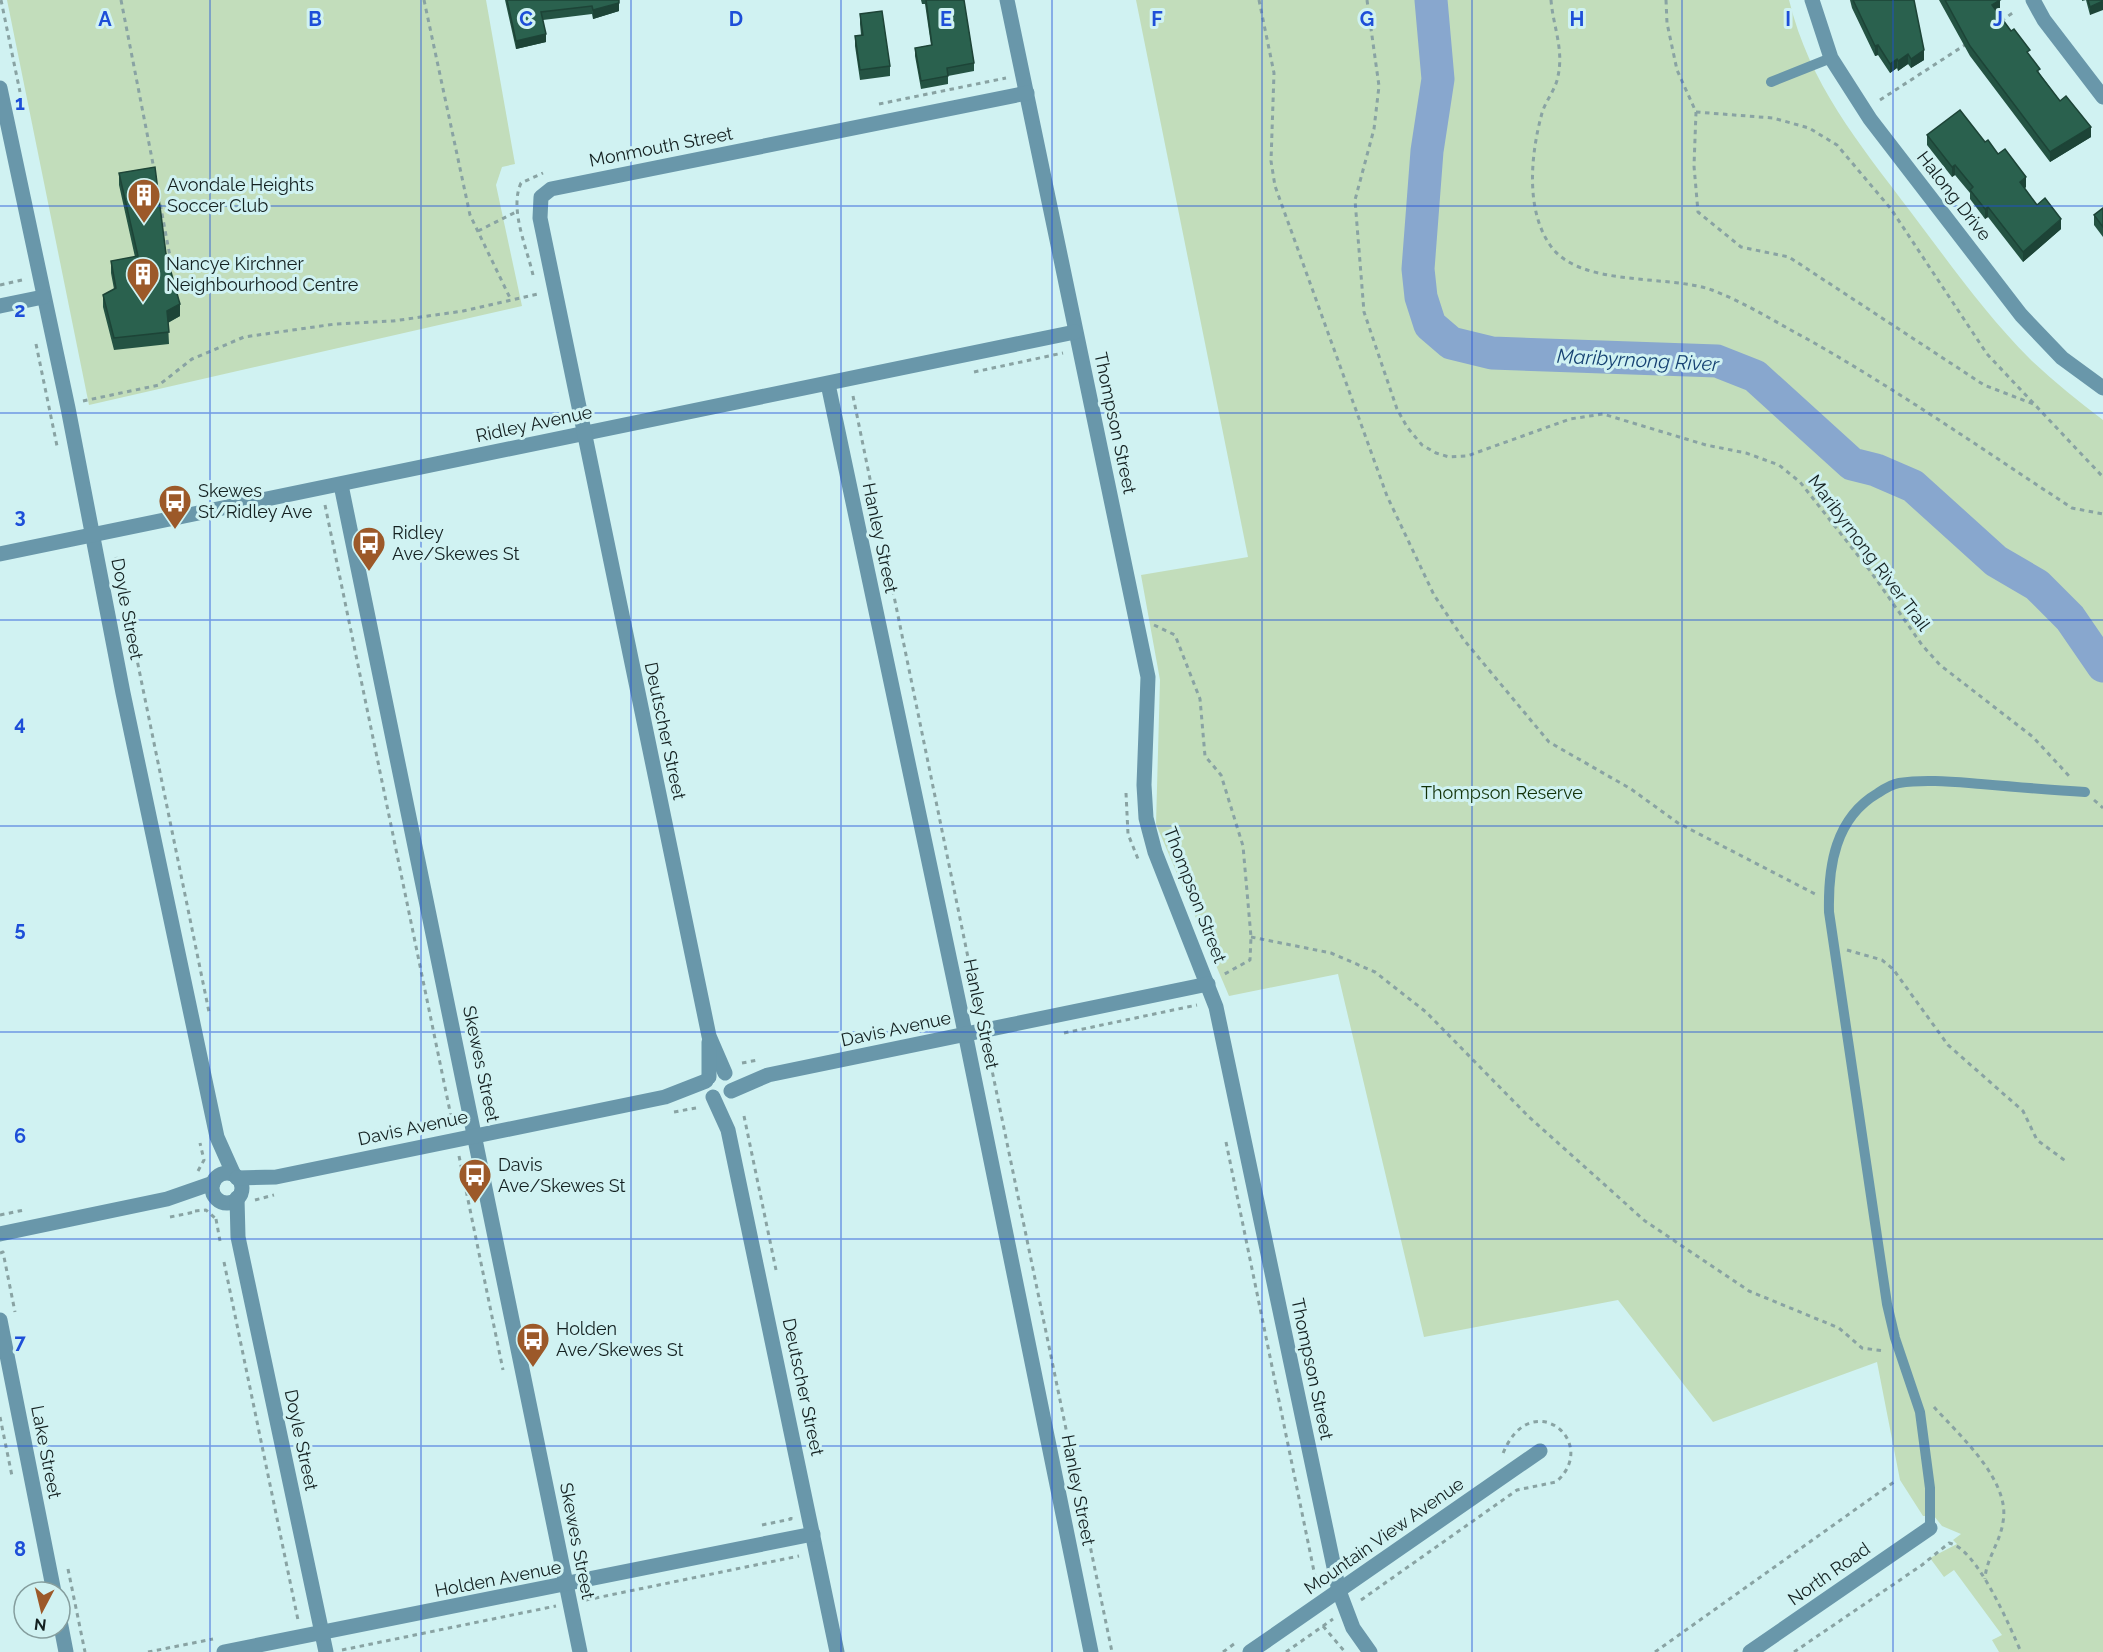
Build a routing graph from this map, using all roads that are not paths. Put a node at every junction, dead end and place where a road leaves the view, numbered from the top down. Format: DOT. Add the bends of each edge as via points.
graph roads {
  1 [pos="1008,0"];
  2 [pos="1812,0"];
  3 [pos="2033,0"];
  4 [pos="1831,58"];
  5 [pos="1771,82"];
  6 [pos="0,88"];
  7 [pos="1027,93"];
  8 [pos="2103,97"];
  9 [pos="43,297"];
  10 [pos="0,306"];
  11 [pos="1075,332"];
  12 [pos="828,384"];
  13 [pos="2103,388"];
  14 [pos="583,433"];
  15 [pos="341,485"];
  16 [pos="92,535"];
  17 [pos="0,554"];
  18 [pos="2085,792"];
  19 [pos="1208,984"];
  20 [pos="966,1034"];
  21 [pos="719,1085"];
  22 [pos="475,1136"];
  23 [pos="217,1137"];
  24 [pos="237,1186"];
  25 [pos="216,1190"];
  26 [pos="227,1217"];
  27 [pos="0,1234"];
  28 [pos="0,1320"];
  29 [pos="1540,1451"];
  30 [pos="1929,1528"];
  31 [pos="813,1534"];
  32 [pos="52,1580"];
  33 [pos="566,1585"];
  34 [pos="1339,1591"];
  35 [pos="329,1632"];
  36 [pos="224,1652"];
  37 [pos="326,1652"];
  38 [pos="580,1652"];
  39 [pos="837,1652"];
  40 [pos="1091,1652"];
  41 [pos="1250,1652"];
  42 [pos="1370,1652"];
  43 [pos="1750,1652"];
  1 -- 7 [label="street, Thompson Street"];
  2 -- 4 [label="street, Halong Drive"];
  3 -- 8 [label="street"];
  4 -- 5 [label="lane"];
  4 -- 13 [label="street, Halong Drive" via="1870,119 2021,315 2062,358"];
  6 -- 9 [label="street, Doyle Street"];
  7 -- 11 [label="street, Thompson Street"];
  7 -- 14 [label="street, Monmouth Street" via="551,189 541,197 540,218"];
  9 -- 10 [label="street"];
  9 -- 16 [label="street, Doyle Street"];
  11 -- 12 [label="street, Ridley Avenue"];
  11 -- 19 [label="street, Thompson Street" via="1148,677 1146,818 1155,852"];
  12 -- 14 [label="street, Ridley Avenue"];
  12 -- 20 [label="street, Hanley Street"];
  14 -- 15 [label="street, Ridley Avenue"];
  14 -- 21 [label="street, Deutscher Street"];
  15 -- 16 [label="street, Ridley Avenue"];
  15 -- 22 [label="street, Skewes Street"];
  16 -- 17 [label="street, Ridley Avenue"];
  16 -- 23 [label="street, Doyle Street"];
  18 -- 30 [label="lane" via="1949,782 1897,783 1856,809 1840,834 1830,870 1835,949 1887,1304 1923,1429 1930,1488"];
  19 -- 20 [label="street, Davis Avenue"];
  19 -- 34 [label="street, Thompson Street" via="1219,1019"];
  20 -- 21 [label="street, Davis Avenue"];
  20 -- 40 [label="street, Hanley Street"];
  21 -- 22 [label="street, Davis Avenue"];
  21 -- 31 [label="street, Deutscher Street"];
  22 -- 24 [label="street, Davis Avenue"];
  22 -- 33 [label="street, Skewes Street"];
  23 -- 24 [label="street, Doyle Street"];
  23 -- 25 [label="street, Doyle Street"];
  24 -- 25 [label="street" via="229,1202"];
  24 -- 25 [label="street" via="224,1174"];
  24 -- 26 [label="street, Doyle Street"];
  25 -- 26 [label="street, Doyle Street"];
  25 -- 27 [label="street"];
  26 -- 35 [label="street, Doyle Street" via="238,1237 318,1617"];
  28 -- 32 [label="street, Lake Street"];
  29 -- 34 [label="street, Mountain View Avenue"];
  30 -- 43 [label="street, North Road"];
  31 -- 33 [label="street, Holden Avenue"];
  31 -- 39 [label="street, Deutscher Street"];
  33 -- 35 [label="street, Holden Avenue"];
  33 -- 38 [label="street, Skewes Street"];
  34 -- 41 [label="street, Mountain View Avenue"];
  34 -- 42 [label="street, Thompson Street" via="1353,1628"];
  35 -- 36 [label="street, Holden Avenue"];
  35 -- 37 [label="street, Doyle Street"];
}
